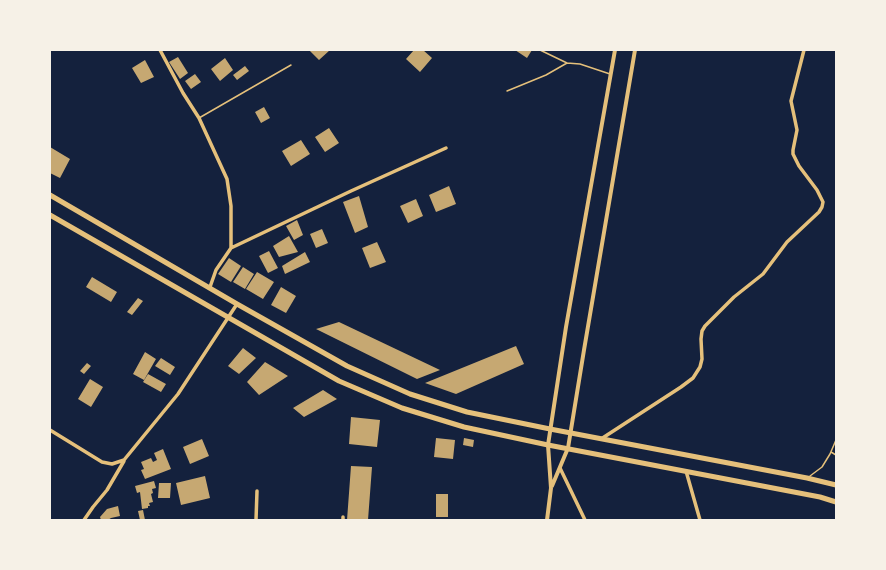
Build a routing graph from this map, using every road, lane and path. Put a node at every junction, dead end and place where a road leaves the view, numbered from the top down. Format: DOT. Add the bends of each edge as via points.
graph roads {
  1 [pos="160,50"];
  2 [pos="540,50"];
  3 [pos="615,50"];
  4 [pos="635,50"];
  5 [pos="804,50"];
  6 [pos="567,63"];
  7 [pos="291,65"];
  8 [pos="610,74"];
  9 [pos="507,91"];
  10 [pos="199,118"];
  11 [pos="446,148"];
  12 [pos="50,195"];
  13 [pos="50,214"];
  14 [pos="231,248"];
  15 [pos="210,287"];
  16 [pos="237,304"];
  17 [pos="228,318"];
  18 [pos="550,429"];
  19 [pos="50,430"];
  20 [pos="571,433"];
  21 [pos="601,439"];
  22 [pos="836,440"];
  23 [pos="548,445"];
  24 [pos="568,448"];
  25 [pos="831,452"];
  26 [pos="836,455"];
  27 [pos="124,460"];
  28 [pos="560,468"];
  29 [pos="686,471"];
  30 [pos="807,478"];
  31 [pos="836,485"];
  32 [pos="551,488"];
  33 [pos="257,491"];
  34 [pos="836,502"];
  35 [pos="84,520"];
  36 [pos="256,520"];
  37 [pos="546,520"];
  38 [pos="585,520"];
  39 [pos="700,520"];
  1 -- 10 [label="street"];
  2 -- 6 [label="lane"];
  3 -- 8 [label="street"];
  4 -- 20 [label="street"];
  5 -- 21 [label="street" via="791,101 797,130 792,150 799,166 817,190 823,202 822,207 787,242 762,274 705,326 701,339 702,359 693,378"];
  6 -- 8 [label="lane" via="580,64"];
  6 -- 9 [label="lane"];
  7 -- 10 [label="lane"];
  8 -- 18 [label="street"];
  10 -- 14 [label="street" via="227,178 231,206"];
  11 -- 14 [label="street"];
  12 -- 15 [label="main road"];
  13 -- 17 [label="main road"];
  14 -- 15 [label="street" via="216,270"];
  15 -- 16 [label="main road"];
  16 -- 17 [label="street"];
  16 -- 18 [label="main road" via="348,366 410,394 467,412"];
  17 -- 23 [label="main road" via="339,380 402,408 464,426"];
  17 -- 27 [label="street" via="178,394"];
  18 -- 20 [label="main road"];
  18 -- 23 [label="street"];
  19 -- 27 [label="street" via="102,462 112,464"];
  20 -- 21 [label="main road"];
  20 -- 24 [label="street"];
  21 -- 30 [label="main road"];
  22 -- 25 [label="lane"];
  23 -- 24 [label="main road"];
  23 -- 32 [label="street"];
  24 -- 28 [label="street"];
  24 -- 29 [label="main road"];
  25 -- 26 [label="lane"];
  25 -- 30 [label="lane" via="822,467"];
  27 -- 35 [label="street" via="107,490"];
  28 -- 32 [label="street"];
  28 -- 38 [label="street"];
  29 -- 34 [label="main road"];
  29 -- 39 [label="street"];
  30 -- 31 [label="main road"];
  32 -- 37 [label="street"];
  33 -- 36 [label="street"];
}
